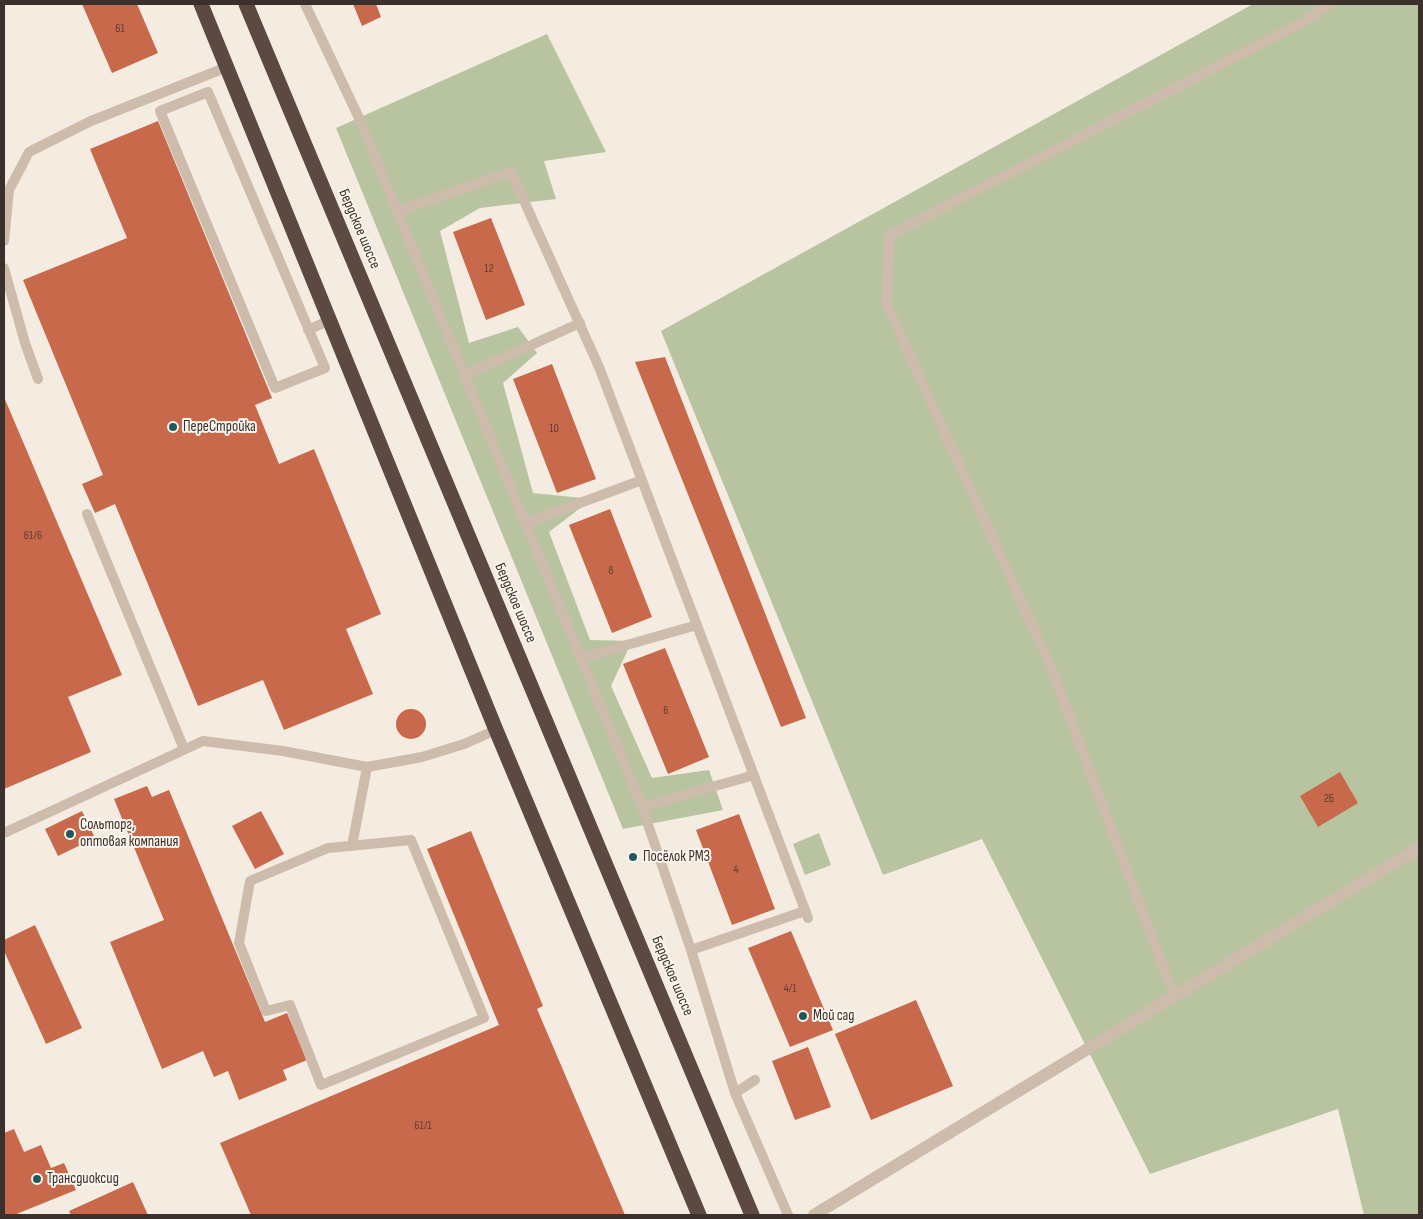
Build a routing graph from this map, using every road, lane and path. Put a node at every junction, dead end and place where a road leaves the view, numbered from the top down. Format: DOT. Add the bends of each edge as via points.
graph roads {
  1 [pos="201,4"];
  2 [pos="246,4"];
  3 [pos="304,4"];
  4 [pos="1330,4"];
  5 [pos="227,67"];
  6 [pos="180,86"];
  7 [pos="186,100"];
  8 [pos="397,211"];
  9 [pos="4,241"];
  10 [pos="4,268"];
  11 [pos="330,320"];
  12 [pos="580,323"];
  13 [pos="308,330"];
  14 [pos="464,375"];
  15 [pos="38,379"];
  16 [pos="642,480"];
  17 [pos="87,514"];
  18 [pos="526,523"];
  19 [pos="697,625"];
  20 [pos="581,658"];
  21 [pos="496,730"];
  22 [pos="184,749"];
  23 [pos="366,767"];
  24 [pos="754,775"];
  25 [pos="642,807"];
  26 [pos="4,833"];
  27 [pos="352,846"];
  28 [pos="1419,848"];
  29 [pos="691,950"];
  30 [pos="1174,996"];
  31 [pos="755,1080"];
  32 [pos="736,1093"];
  33 [pos="699,1215"];
  34 [pos="752,1215"];
  35 [pos="788,1215"];
  36 [pos="814,1215"];
  1 -- 5 [label="highway"];
  2 -- 34 [label="highway, Бердское шоссе"];
  3 -- 8 [label="lane" via="359,118"];
  4 -- 30 [label="lane" via="1303,22 890,236 886,303 1051,667"];
  5 -- 6 [label="lane"];
  5 -- 11 [label="highway"];
  6 -- 7 [label="lane"];
  6 -- 9 [label="lane" via="91,121 28,152 9,190"];
  7 -- 13 [label="lane" via="208,92"];
  7 -- 13 [label="lane" via="160,111 275,388 324,368"];
  8 -- 12 [label="lane" via="511,172"];
  8 -- 14 [label="lane"];
  10 -- 15 [label="lane"];
  11 -- 13 [label="lane"];
  11 -- 21 [label="highway"];
  12 -- 14 [label="lane"];
  12 -- 16 [label="lane"];
  14 -- 18 [label="lane"];
  16 -- 18 [label="lane"];
  16 -- 19 [label="lane"];
  17 -- 22 [label="lane"];
  18 -- 20 [label="lane"];
  19 -- 20 [label="lane"];
  19 -- 24 [label="lane"];
  20 -- 25 [label="lane"];
  21 -- 23 [label="lane" via="422,757"];
  21 -- 33 [label="highway"];
  22 -- 23 [label="lane" via="203,741 283,751"];
  22 -- 26 [label="lane"];
  23 -- 27 [label="lane"];
  24 -- 25 [label="lane"];
  24 -- 29 [label="lane" via="807,914"];
  25 -- 29 [label="lane"];
  27 -- 27 [label="lane" via="328,848 250,881 239,943 266,1011 290,1005 321,1085 484,1018 410,840"];
  28 -- 30 [label="street"];
  29 -- 32 [label="lane"];
  30 -- 36 [label="street"];
  31 -- 32 [label="lane"];
  32 -- 35 [label="lane"];
}
